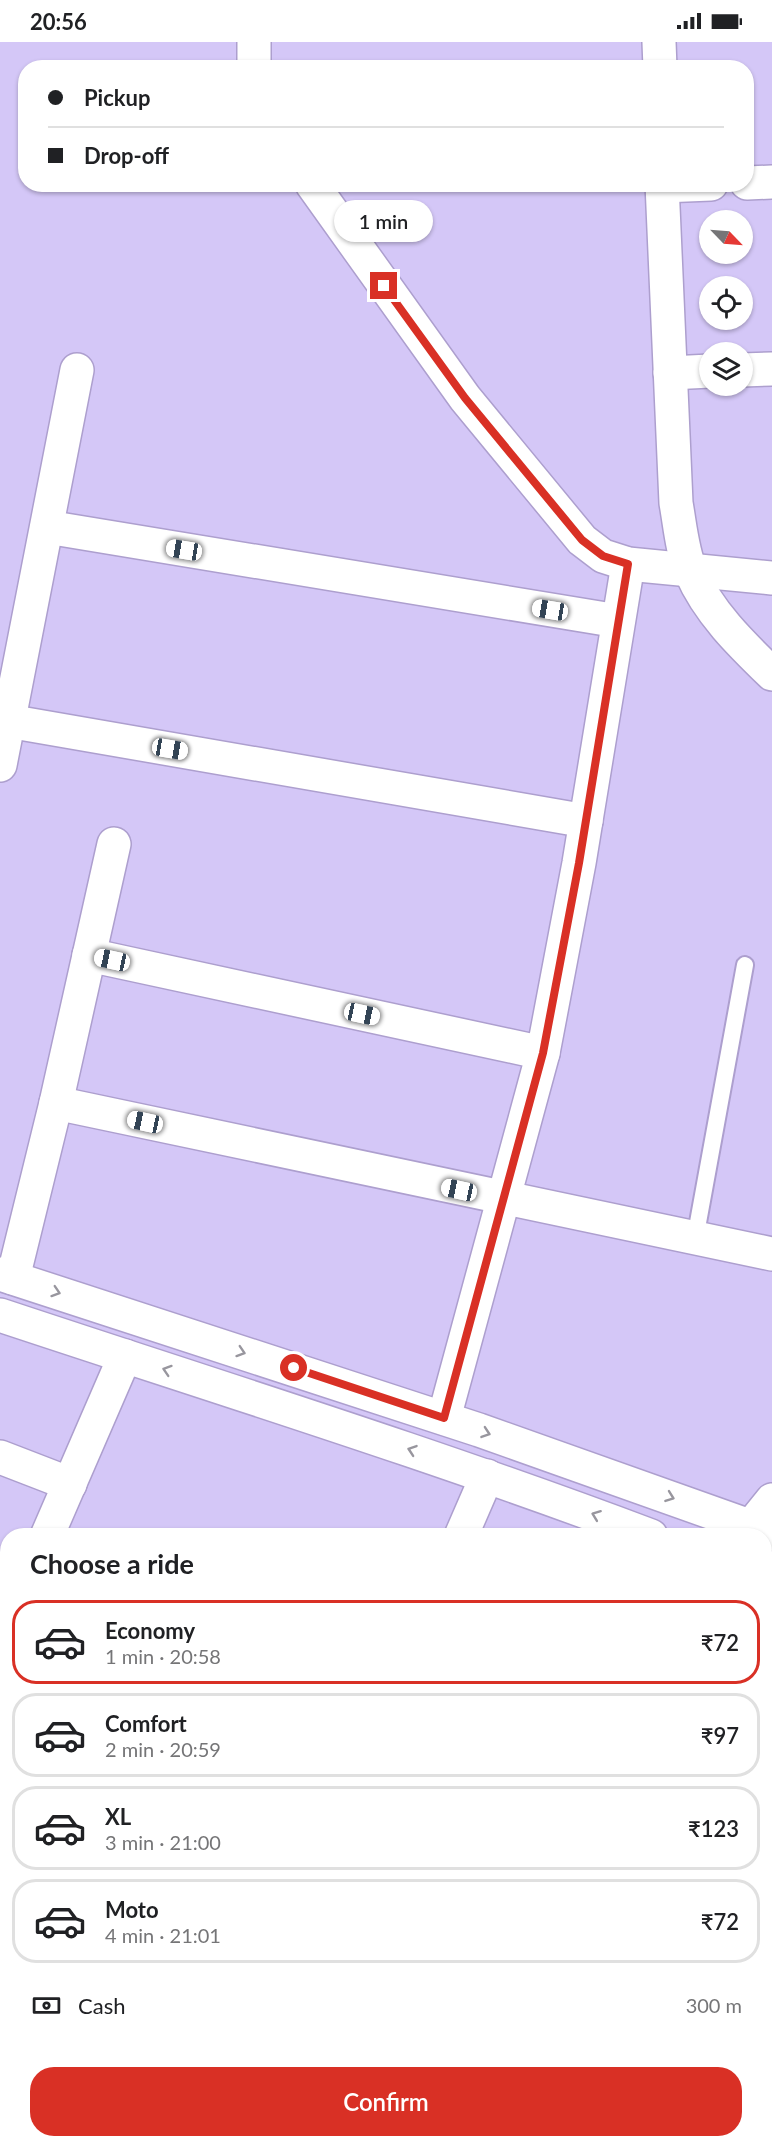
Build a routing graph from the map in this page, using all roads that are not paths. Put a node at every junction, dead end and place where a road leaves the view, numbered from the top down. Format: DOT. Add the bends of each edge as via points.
graph roads {
  1 [pos="254,42"];
  2 [pos="659,42"];
  3 [pos="254,60"];
  4 [pos="660,60"];
  5 [pos="772,182"];
  6 [pos="754,183"];
  7 [pos="318,192"];
  8 [pos="662,192"];
  9 [pos="772,369"];
  10 [pos="76,370"];
  11 [pos="753,370"];
  12 [pos="699,372"];
  13 [pos="670,373"];
  14 [pos="46,527"];
  15 [pos="628,564"];
  16 [pos="691,571"];
  17 [pos="772,578"];
  18 [pos="618,621"];
  19 [pos="772,674"];
  20 [pos="8,721"];
  21 [pos="0,765"];
  22 [pos="586,821"];
  23 [pos="114,844"];
  24 [pos="89,955"];
  25 [pos="745,964"];
  26 [pos="543,1053"];
  27 [pos="56,1103"];
  28 [pos="504,1199"];
  29 [pos="695,1239"];
  30 [pos="772,1254"];
  31 [pos="6,1276"];
  32 [pos="0,1315"];
  33 [pos="125,1356"];
  34 [pos="444,1418"];
  35 [pos="0,1457"];
  36 [pos="487,1476"];
  37 [pos="70,1484"];
  38 [pos="772,1500"];
  39 [pos="51,1528"];
  40 [pos="464,1528"];
  41 [pos="629,1528"];
  42 [pos="746,1528"];
  43 [pos="759,1528"];
  1 -- 3 [label="street"];
  2 -- 4 [label="street"];
  5 -- 6 [label="street"];
  7 -- 15 [label="street" via="395,303 526,474 582,540 603,556"];
  8 -- 13 [label="street"];
  9 -- 11 [label="street"];
  10 -- 14 [label="street"];
  12 -- 13 [label="street"];
  13 -- 16 [label="street" via="676,503"];
  14 -- 18 [label="street"];
  14 -- 20 [label="street"];
  15 -- 16 [label="street"];
  15 -- 18 [label="street"];
  16 -- 17 [label="street"];
  16 -- 19 [label="street" via="720,620"];
  18 -- 22 [label="street"];
  20 -- 21 [label="street"];
  20 -- 22 [label="street"];
  22 -- 26 [label="street"];
  23 -- 24 [label="street"];
  24 -- 26 [label="street"];
  24 -- 27 [label="street"];
  25 -- 29 [label="lane"];
  26 -- 28 [label="street"];
  27 -- 28 [label="street"];
  27 -- 31 [label="street"];
  28 -- 29 [label="street"];
  28 -- 34 [label="street"];
  29 -- 30 [label="street"];
  31 -- 34 [label="street, one-way"];
  32 -- 33 [label="street"];
  36 -- 33 [label="street, one-way"];
  33 -- 37 [label="street"];
  34 -- 42 [label="street, one-way"];
  35 -- 37 [label="street"];
  36 -- 40 [label="street"];
  41 -- 36 [label="street, one-way"];
  37 -- 39 [label="street"];
  38 -- 43 [label="street"];
}
